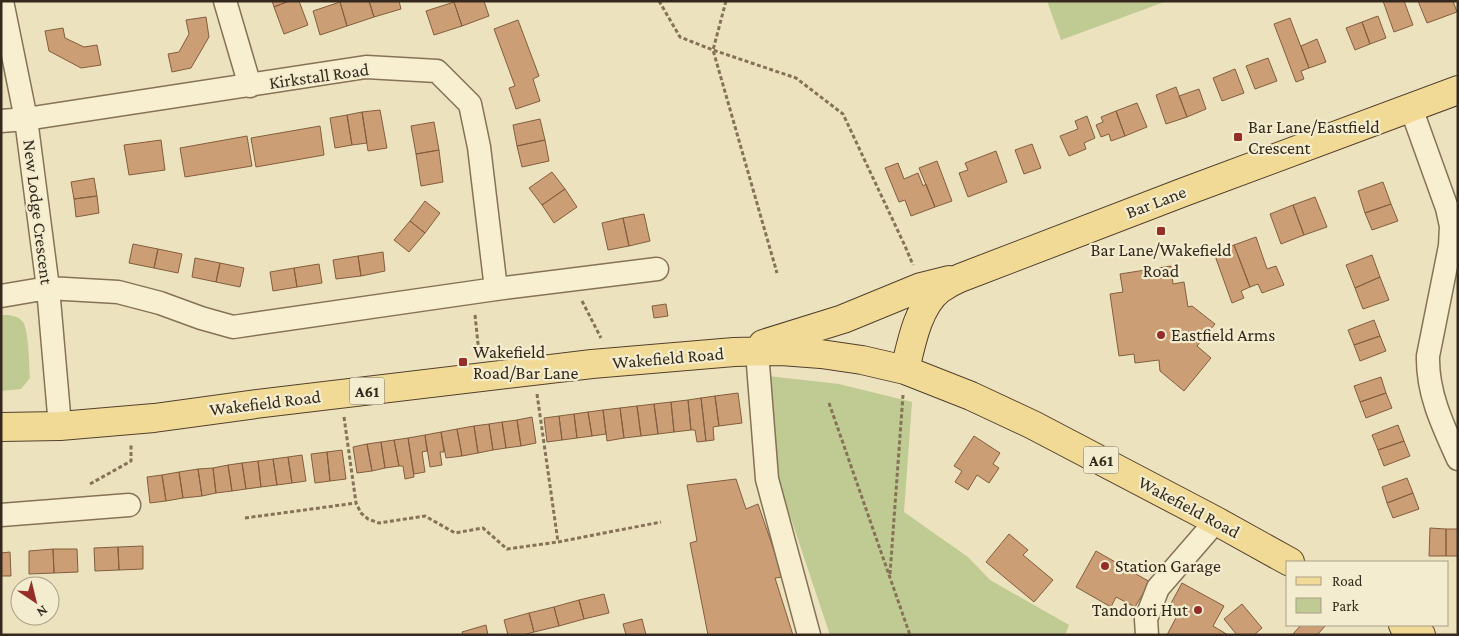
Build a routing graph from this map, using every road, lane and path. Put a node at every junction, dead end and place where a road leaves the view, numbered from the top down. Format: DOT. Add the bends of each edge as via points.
graph roads {
  1 [pos="2,1"];
  2 [pos="225,1"];
  3 [pos="659,1"];
  4 [pos="726,1"];
  5 [pos="713,50"];
  6 [pos="250,86"];
  7 [pos="1458,90"];
  8 [pos="1411,108"];
  9 [pos="26,119"];
  10 [pos="1,121"];
  11 [pos="657,269"];
  12 [pos="777,273"];
  13 [pos="960,278"];
  14 [pos="571,280"];
  15 [pos="921,287"];
  16 [pos="48,288"];
  17 [pos="496,288"];
  18 [pos="472,292"];
  19 [pos="1,296"];
  20 [pos="745,352"];
  21 [pos="614,362"];
  22 [pos="905,370"];
  23 [pos="533,371"];
  24 [pos="481,377"];
  25 [pos="341,394"];
  26 [pos="829,403"];
  27 [pos="131,420"];
  28 [pos="60,426"];
  29 [pos="1,427"];
  30 [pos="1458,459"];
  31 [pos="356,503"];
  32 [pos="129,505"];
  33 [pos="57,511"];
  34 [pos="1,515"];
  35 [pos="245,518"];
  36 [pos="1216,521"];
  37 [pos="661,522"];
  38 [pos="558,542"];
  39 [pos="1288,561"];
  40 [pos="890,577"];
  41 [pos="1405,626"];
  42 [pos="809,635"];
  43 [pos="910,635"];
  44 [pos="1147,635"];
  45 [pos="1421,635"];
  1 -- 9 [label="street, New Lodge Crescent"];
  2 -- 6 [label="street"];
  3 -- 5 [label="path" via="680,36"];
  4 -- 5 [label="path"];
  5 -- 12 [label="path"];
  5 -- 15 [label="path" via="796,78 843,114"];
  6 -- 9 [label="street, Kirkstall Road"];
  6 -- 17 [label="street, Kirkstall Road" via="366,67 437,71 470,104 479,147"];
  7 -- 8 [label="main road, Bar Lane"];
  8 -- 13 [label="main road, Bar Lane"];
  8 -- 30 [label="street" via="1451,226 1427,373"];
  9 -- 10 [label="street, Kirkstall Road"];
  9 -- 16 [label="street, New Lodge Crescent"];
  11 -- 14 [label="street"];
  13 -- 15 [label="main road"];
  13 -- 22 [label="main road, Bar Lane" via="939,290 927,303 912,338"];
  14 -- 17 [label="street"];
  14 -- 21 [label="path"];
  15 -- 20 [label="main road"];
  16 -- 18 [label="street" via="118,292 233,327"];
  16 -- 19 [label="street"];
  16 -- 28 [label="street, New Lodge Crescent"];
  17 -- 18 [label="street"];
  18 -- 24 [label="path"];
  20 -- 21 [label="main road, Wakefield Road / A61"];
  20 -- 22 [label="main road, Wakefield Road / A61" via="821,354"];
  20 -- 42 [label="street" via="767,479"];
  21 -- 23 [label="main road, Wakefield Road / A61"];
  22 -- 36 [label="main road, Wakefield Road / A61" via="1033,425"];
  22 -- 40 [label="path"];
  23 -- 24 [label="main road, Wakefield Road / A61"];
  23 -- 38 [label="path"];
  24 -- 25 [label="main road, Wakefield Road / A61"];
  25 -- 27 [label="main road, Wakefield Road / A61"];
  25 -- 31 [label="path"];
  26 -- 40 [label="path"];
  27 -- 28 [label="main road, Wakefield Road / A61"];
  27 -- 33 [label="path" via="131,461 76,492"];
  28 -- 29 [label="main road, Wakefield Road / A61"];
  31 -- 35 [label="path"];
  31 -- 38 [label="path" via="361,513 378,523 425,516 455,533 483,528 507,549"];
  32 -- 33 [label="street"];
  33 -- 34 [label="street"];
  36 -- 39 [label="main road, Wakefield Road / A61"];
  36 -- 44 [label="street" via="1158,588 1146,619"];
  37 -- 38 [label="path"];
  40 -- 43 [label="path"];
  41 -- 45 [label="main road"];
}
